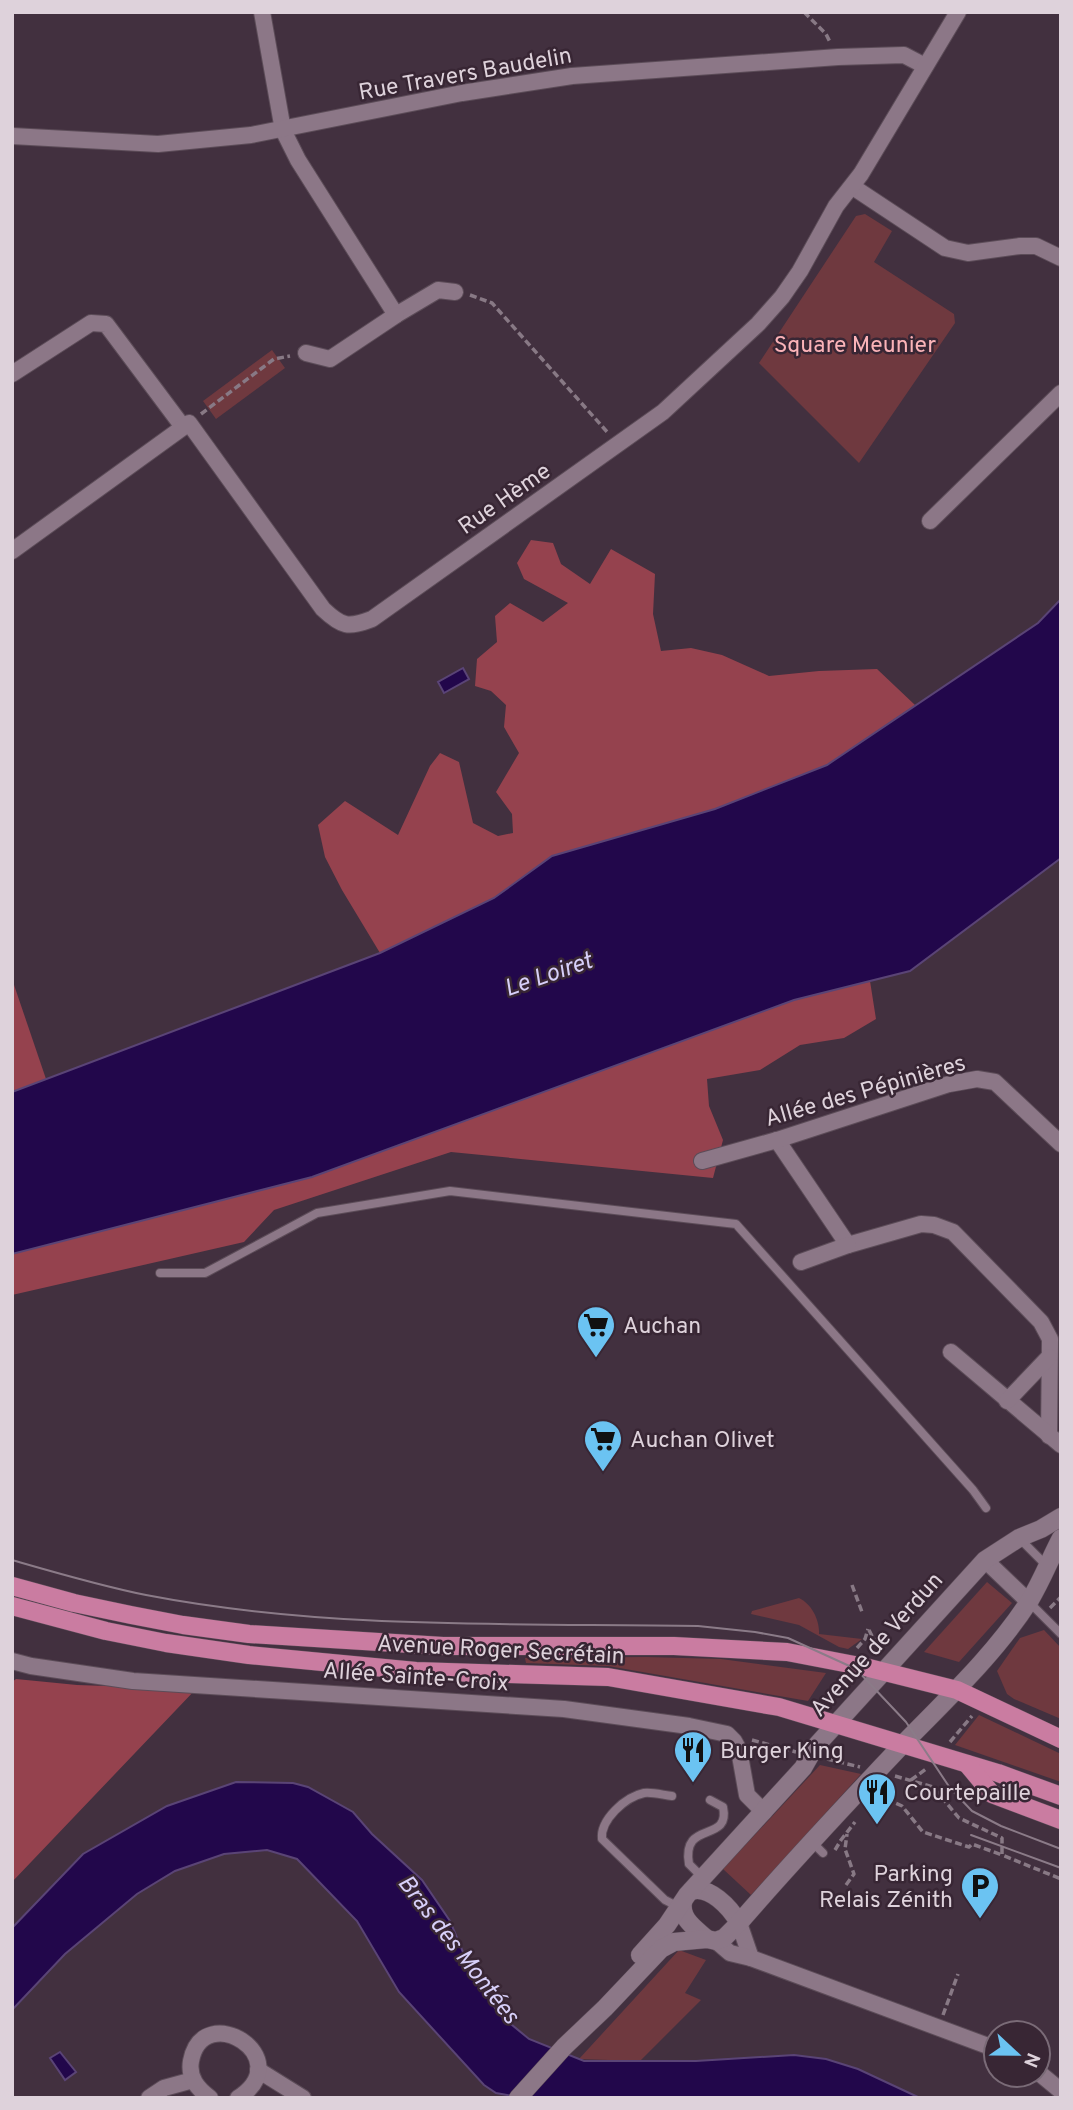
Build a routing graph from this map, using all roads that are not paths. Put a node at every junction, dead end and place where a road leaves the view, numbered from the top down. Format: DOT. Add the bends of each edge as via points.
graph roads {
  1 [pos="261,12"];
  2 [pos="958,12"];
  3 [pos="925,66"];
  4 [pos="283,130"];
  5 [pos="12,136"];
  6 [pos="853,187"];
  7 [pos="1061,258"];
  8 [pos="455,292"];
  9 [pos="396,315"];
  10 [pos="306,353"];
  11 [pos="12,374"];
  12 [pos="1061,393"];
  13 [pos="186,425"];
  14 [pos="930,521"];
  15 [pos="12,551"];
  16 [pos="778,1140"];
  17 [pos="1061,1144"];
  18 [pos="702,1161"];
  19 [pos="848,1245"];
  20 [pos="801,1262"];
  21 [pos="160,1273"];
  22 [pos="951,1352"];
  23 [pos="1049,1357"];
  24 [pos="1007,1401"];
  25 [pos="1055,1441"];
  26 [pos="986,1508"];
  27 [pos="1061,1517"];
  28 [pos="1019,1538"];
  29 [pos="1061,1538"];
  30 [pos="985,1560"];
  31 [pos="1055,1573"];
  32 [pos="12,1586"];
  33 [pos="1029,1602"];
  34 [pos="12,1606"];
  35 [pos="1061,1634"];
  36 [pos="12,1661"];
  37 [pos="882,1672"];
  38 [pos="957,1690"];
  39 [pos="836,1724"];
  40 [pos="1061,1739"];
  41 [pos="903,1745"];
  42 [pos="967,1764"];
  43 [pos="672,1796"];
  44 [pos="1061,1796"];
  45 [pos="710,1800"];
  46 [pos="764,1812"];
  47 [pos="1061,1819"];
  48 [pos="688,1895"];
  49 [pos="739,1923"];
  50 [pos="711,1940"];
  51 [pos="751,1958"];
  52 [pos="568,2042"];
  53 [pos="982,2044"];
  54 [pos="258,2070"];
  55 [pos="193,2080"];
  56 [pos="149,2098"];
  57 [pos="211,2098"];
  58 [pos="238,2098"];
  59 [pos="303,2098"];
  60 [pos="518,2098"];
  1 -- 4 [label="street"];
  2 -- 3 [label="street, Rue Hème"];
  3 -- 4 [label="street, Rue Travers Baudelin" via="904,55 572,76"];
  3 -- 6 [label="street, Rue Hème"];
  4 -- 5 [label="street, Rue Travers Baudelin" via="158,144"];
  4 -- 9 [label="street"];
  6 -- 7 [label="street" via="945,248 968,253 1036,246"];
  6 -- 13 [label="street, Rue Hème" via="836,206 788,288 758,324 663,412 372,619 354,626 344,625 323,609"];
  8 -- 9 [label="street" via="438,290"];
  9 -- 10 [label="street" via="330,359"];
  11 -- 13 [label="street" via="92,323 107,324"];
  12 -- 14 [label="street"];
  13 -- 15 [label="street"];
  16 -- 17 [label="street, Allée des Pépinières" via="977,1079 995,1082"];
  16 -- 18 [label="street, Allée des Pépinières"];
  16 -- 19 [label="street"];
  19 -- 20 [label="street"];
  19 -- 23 [label="street" via="920,1224 953,1232 1041,1322 1050,1339"];
  21 -- 26 [label="lane" via="205,1273 317,1213 450,1191 736,1224"];
  22 -- 24 [label="street"];
  23 -- 24 [label="street"];
  23 -- 25 [label="street"];
  24 -- 25 [label="street"];
  27 -- 28 [label="street, Avenue de Verdun"];
  28 -- 30 [label="street, Avenue de Verdun"];
  28 -- 31 [label="lane"];
  29 -- 31 [label="street"];
  30 -- 33 [label="street"];
  30 -- 37 [label="street, Avenue de Verdun"];
  31 -- 33 [label="street"];
  32 -- 37 [label="main road, Avenue Roger Secrétain" via="131,1615 249,1634 443,1646 674,1646 787,1652"];
  33 -- 35 [label="lane"];
  33 -- 38 [label="street"];
  34 -- 39 [label="main road, Avenue Roger Secrétain" via="166,1643 249,1655 416,1671 608,1677 779,1707"];
  36 -- 46 [label="street, Allée Sainte-Croix" via="133,1681 564,1709 689,1726 727,1734 739,1750 747,1795"];
  37 -- 38 [label="main road, Avenue Roger Secrétain"];
  37 -- 39 [label="street, Avenue de Verdun"];
  38 -- 40 [label="main road, Avenue Roger Secrétain"];
  38 -- 41 [label="street"];
  39 -- 41 [label="main road, Avenue Roger Secrétain"];
  39 -- 46 [label="street, Avenue de Verdun"];
  41 -- 42 [label="main road, Avenue Roger Secrétain"];
  41 -- 49 [label="street" via="818,1848"];
  42 -- 44 [label="main road, Avenue Roger Secrétain"];
  42 -- 47 [label="main road" via="992,1794"];
  43 -- 48 [label="lane" via="636,1796 603,1825 601,1834 665,1900"];
  45 -- 48 [label="lane" via="723,1807 724,1814 716,1830 691,1841 689,1864 697,1872"];
  46 -- 48 [label="street, Avenue de Verdun"];
  48 -- 49 [label="street" via="700,1889 712,1894"];
  48 -- 50 [label="street" via="684,1917"];
  48 -- 52 [label="street, Avenue de Verdun"];
  49 -- 50 [label="street" via="724,1938"];
  49 -- 51 [label="street"];
  50 -- 51 [label="street" via="730,1953"];
  50 -- 52 [label="street, Avenue de Verdun" via="674,1942 661,1949"];
  51 -- 53 [label="street"];
  52 -- 60 [label="street, Avenue de Verdun"];
  54 -- 55 [label="street" via="248,2044 225,2033 201,2042 190,2066"];
  54 -- 58 [label="street" via="247,2092"];
  54 -- 59 [label="street"];
  55 -- 56 [label="street" via="164,2088"];
  55 -- 57 [label="street"];
}
